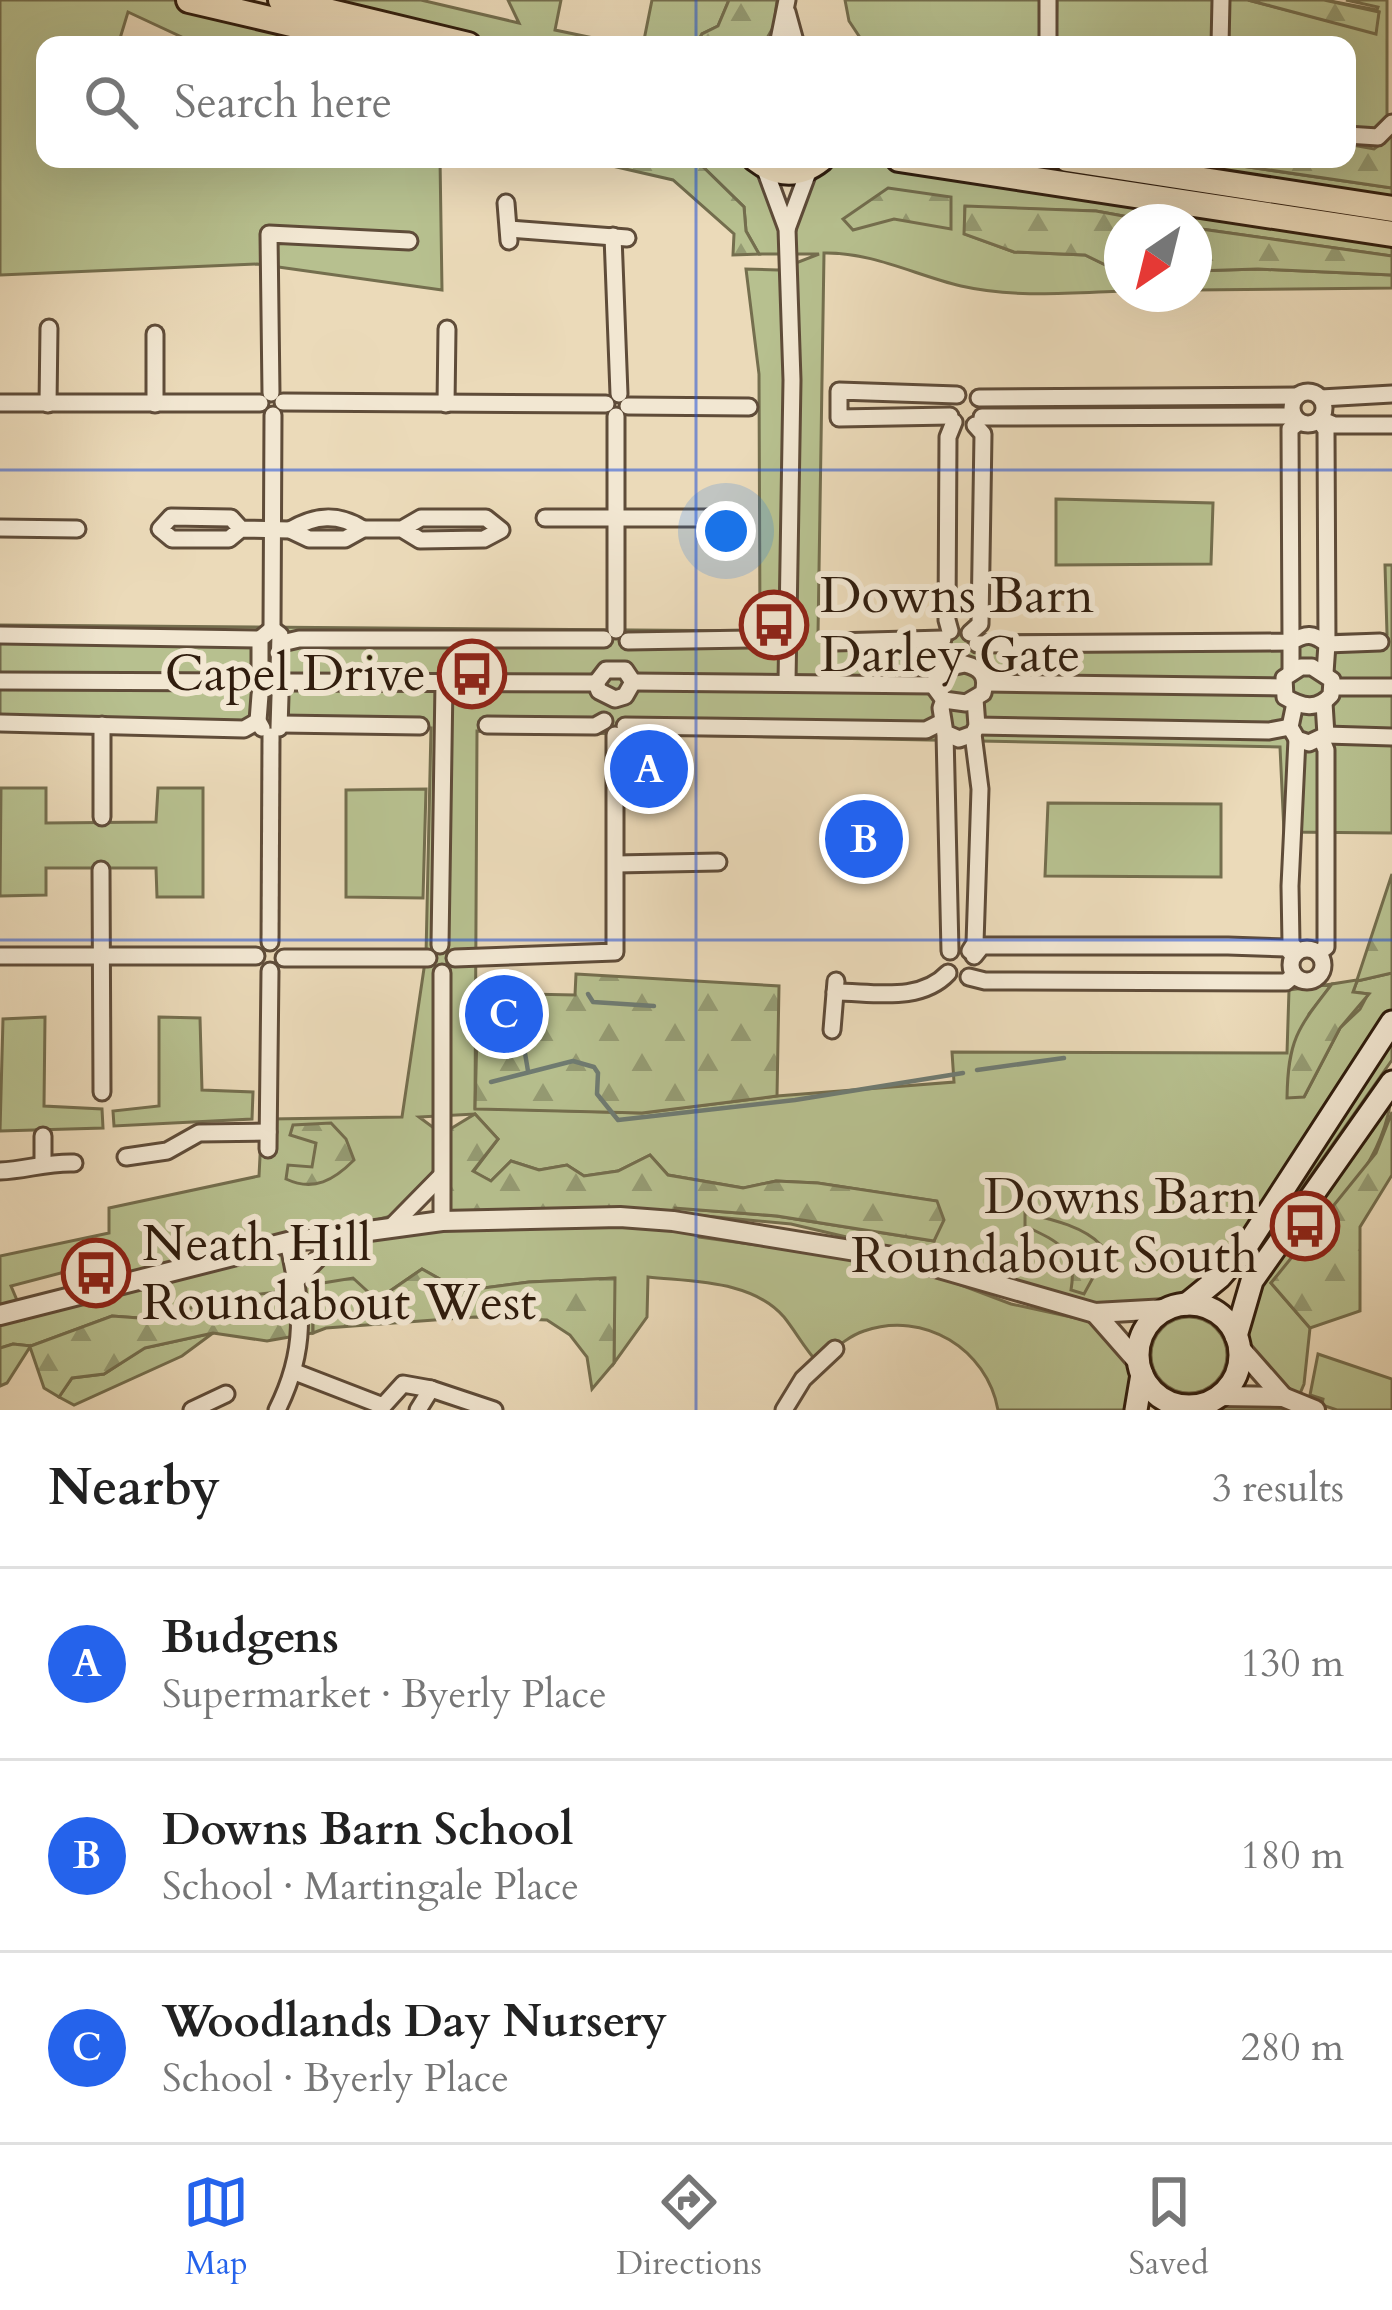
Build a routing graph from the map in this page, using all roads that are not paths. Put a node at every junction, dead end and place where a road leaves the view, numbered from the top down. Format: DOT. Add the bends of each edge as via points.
graph roads {
  1 [pos="189,0"];
  2 [pos="280,0"];
  3 [pos="1048,0"];
  4 [pos="1221,0"];
  5 [pos="787,4"];
  6 [pos="343,36"];
  7 [pos="430,36"];
  8 [pos="780,36"];
  9 [pos="794,36"];
  10 [pos="1048,36"];
  11 [pos="1220,36"];
  12 [pos="1392,123"];
  13 [pos="1356,136"];
  14 [pos="762,168"];
  15 [pos="817,168"];
  16 [pos="957,168"];
  17 [pos="1126,168"];
  18 [pos="506,203"];
  19 [pos="1392,209"];
  20 [pos="787,229"];
  21 [pos="1392,234"];
  22 [pos="409,242"];
  23 [pos="49,328"];
  24 [pos="448,329"];
  25 [pos="155,334"];
  26 [pos="1392,394"];
  27 [pos="956,395"];
  28 [pos="1297,396"];
  29 [pos="979,398"];
  30 [pos="1321,398"];
  31 [pos="0,403"];
  32 [pos="272,403"];
  33 [pos="48,404"];
  34 [pos="154,404"];
  35 [pos="446,404"];
  36 [pos="617,405"];
  37 [pos="749,407"];
  38 [pos="952,419"];
  39 [pos="1296,419"];
  40 [pos="1319,419"];
  41 [pos="978,420"];
  42 [pos="1392,425"];
  43 [pos="545,518"];
  44 [pos="617,518"];
  45 [pos="739,518"];
  46 [pos="0,528"];
  47 [pos="76,529"];
  48 [pos="241,529"];
  49 [pos="281,529"];
  50 [pos="402,529"];
  51 [pos="0,635"];
  52 [pos="947,635"];
  53 [pos="271,637"];
  54 [pos="616,637"];
  55 [pos="974,638"];
  56 [pos="750,640"];
  57 [pos="834,642"];
  58 [pos="1292,642"];
  59 [pos="1381,642"];
  60 [pos="1327,644"];
  61 [pos="976,667"];
  62 [pos="1291,671"];
  63 [pos="937,677"];
  64 [pos="1330,680"];
  65 [pos="0,681"];
  66 [pos="257,682"];
  67 [pos="283,682"];
  68 [pos="787,682"];
  69 [pos="444,683"];
  70 [pos="602,683"];
  71 [pos="628,683"];
  72 [pos="986,683"];
  73 [pos="1282,687"];
  74 [pos="1392,687"];
  75 [pos="975,698"];
  76 [pos="944,700"];
  77 [pos="1295,703"];
  78 [pos="1324,703"];
  79 [pos="258,721"];
  80 [pos="0,723"];
  81 [pos="487,724"];
  82 [pos="102,725"];
  83 [pos="420,726"];
  84 [pos="615,727"];
  85 [pos="944,728"];
  86 [pos="276,730"];
  87 [pos="975,730"];
  88 [pos="1293,733"];
  89 [pos="1392,737"];
  90 [pos="1324,738"];
  91 [pos="102,817"];
  92 [pos="718,862"];
  93 [pos="616,864"];
  94 [pos="101,870"];
  95 [pos="270,942"];
  96 [pos="950,951"];
  97 [pos="434,952"];
  98 [pos="972,953"];
  99 [pos="1295,953"];
  100 [pos="1318,953"];
  101 [pos="0,956"];
  102 [pos="101,956"];
  103 [pos="256,956"];
  104 [pos="284,958"];
  105 [pos="455,958"];
  106 [pos="270,971"];
  107 [pos="442,973"];
  108 [pos="948,973"];
  109 [pos="1294,975"];
  110 [pos="969,977"];
  111 [pos="1392,1022"];
  112 [pos="832,1030"];
  113 [pos="1392,1082"];
  114 [pos="102,1092"];
  115 [pos="44,1136"];
  116 [pos="126,1157"];
  117 [pos="43,1162"];
  118 [pos="74,1163"];
  119 [pos="0,1171"];
  120 [pos="441,1176"];
  121 [pos="442,1222"];
  122 [pos="390,1228"];
  123 [pos="342,1234"];
  124 [pos="288,1242"];
  125 [pos="297,1280"];
  126 [pos="1177,1306"];
  127 [pos="1089,1311"];
  128 [pos="2,1315"];
  129 [pos="1238,1342"];
  130 [pos="835,1349"];
  131 [pos="1140,1368"];
  132 [pos="295,1372"];
  133 [pos="431,1389"];
  134 [pos="226,1394"];
  135 [pos="1219,1396"];
  136 [pos="1298,1403"];
  137 [pos="384,1408"];
  138 [pos="1189,1408"];
  139 [pos="192,1410"];
  140 [pos="277,1410"];
  141 [pos="418,1410"];
  142 [pos="494,1410"];
  143 [pos="784,1410"];
  144 [pos="1136,1410"];
  1 -- 6 [label="main road"];
  2 -- 7 [label="main road"];
  3 -- 10 [label="street"];
  4 -- 11 [label="street"];
  5 -- 8 [label="street"];
  5 -- 9 [label="street"];
  12 -- 13 [label="street" via="1378,137"];
  14 -- 20 [label="street"];
  15 -- 20 [label="street"];
  16 -- 21 [label="main road"];
  17 -- 19 [label="main road"];
  18 -- 36 [label="street" via="509,235 620,237"];
  20 -- 68 [label="street"];
  22 -- 32 [label="street" via="269,234"];
  23 -- 33 [label="street"];
  24 -- 35 [label="street"];
  25 -- 34 [label="street"];
  26 -- 30 [label="street"];
  27 -- 29 [label="street"];
  27 -- 38 [label="street"];
  27 -- 38 [label="street" via="839,391 839,418"];
  28 -- 29 [label="street"];
  28 -- 30 [label="street"];
  28 -- 39 [label="street"];
  29 -- 41 [label="street"];
  30 -- 40 [label="street"];
  31 -- 33 [label="street"];
  32 -- 34 [label="street"];
  32 -- 35 [label="street"];
  32 -- 49 [label="street"];
  33 -- 34 [label="street"];
  35 -- 36 [label="street"];
  36 -- 37 [label="street"];
  36 -- 44 [label="street"];
  38 -- 41 [label="street" via="963,427"];
  38 -- 52 [label="street"];
  39 -- 40 [label="street"];
  39 -- 41 [label="street"];
  39 -- 58 [label="street"];
  40 -- 42 [label="street"];
  40 -- 60 [label="street" via="1326,430"];
  41 -- 55 [label="street"];
  43 -- 44 [label="street"];
  44 -- 45 [label="street"];
  44 -- 54 [label="street"];
  46 -- 47 [label="street"];
  48 -- 49 [label="street"];
  49 -- 50 [label="street" via="345,538 363,529"];
  49 -- 53 [label="street"];
  50 -- 50 [label="street" via="422,518 486,518 501,530 484,539 420,540"];
  51 -- 53 [label="street"];
  52 -- 55 [label="street" via="960,629"];
  52 -- 57 [label="street"];
  52 -- 63 [label="street"];
  53 -- 54 [label="street"];
  53 -- 66 [label="street"];
  53 -- 67 [label="street"];
  54 -- 56 [label="street"];
  54 -- 70 [label="street"];
  54 -- 71 [label="street"];
  55 -- 58 [label="street"];
  55 -- 61 [label="street"];
  58 -- 60 [label="street" via="1316,635"];
  58 -- 62 [label="street"];
  59 -- 60 [label="street"];
  60 -- 64 [label="street"];
  61 -- 63 [label="street"];
  61 -- 72 [label="street"];
  62 -- 64 [label="street" via="1312,667"];
  62 -- 73 [label="street"];
  63 -- 68 [label="street"];
  63 -- 76 [label="street"];
  64 -- 74 [label="street"];
  64 -- 78 [label="street"];
  65 -- 66 [label="street"];
  66 -- 67 [label="street"];
  66 -- 67 [label="street"];
  66 -- 79 [label="street"];
  67 -- 69 [label="street"];
  67 -- 86 [label="street"];
  68 -- 71 [label="street"];
  69 -- 70 [label="street"];
  69 -- 97 [label="street"];
  70 -- 71 [label="street"];
  70 -- 71 [label="street"];
  70 -- 84 [label="street"];
  71 -- 84 [label="street"];
  72 -- 73 [label="street"];
  72 -- 75 [label="street"];
  73 -- 77 [label="street"];
  75 -- 76 [label="street"];
  75 -- 87 [label="street"];
  76 -- 85 [label="street"];
  77 -- 78 [label="street"];
  77 -- 88 [label="street"];
  78 -- 90 [label="street"];
  79 -- 82 [label="street" via="244,729"];
  79 -- 86 [label="street" via="263,731"];
  80 -- 82 [label="street"];
  81 -- 84 [label="street"];
  82 -- 91 [label="street"];
  83 -- 86 [label="street"];
  84 -- 85 [label="street"];
  84 -- 93 [label="street"];
  85 -- 87 [label="street" via="959,739"];
  85 -- 96 [label="street"];
  86 -- 95 [label="street"];
  87 -- 88 [label="street"];
  87 -- 98 [label="street"];
  88 -- 90 [label="street" via="1309,743"];
  88 -- 99 [label="street"];
  89 -- 90 [label="street"];
  90 -- 100 [label="street" via="1326,947"];
  92 -- 93 [label="street"];
  93 -- 105 [label="street" via="615,952"];
  94 -- 102 [label="street"];
  95 -- 103 [label="street"];
  95 -- 104 [label="street"];
  96 -- 98 [label="street"];
  96 -- 108 [label="street"];
  97 -- 104 [label="street"];
  97 -- 105 [label="street" via="450,949"];
  97 -- 107 [label="street" via="432,969"];
  98 -- 99 [label="street" via="982,946"];
  98 -- 110 [label="street"];
  99 -- 100 [label="street"];
  99 -- 109 [label="street"];
  100 -- 109 [label="street" via="1318,976"];
  101 -- 102 [label="street"];
  102 -- 103 [label="street"];
  102 -- 114 [label="street"];
  103 -- 106 [label="street"];
  104 -- 106 [label="street"];
  105 -- 107 [label="street"];
  106 -- 116 [label="street" via="268,1140 199,1133 167,1151"];
  107 -- 120 [label="street"];
  108 -- 110 [label="street"];
  108 -- 112 [label="street" via="920,992 835,987"];
  109 -- 110 [label="street" via="1286,982"];
  111 -- 126 [label="main road" via="1246,1247"];
  113 -- 129 [label="main road" via="1252,1281"];
  115 -- 117 [label="street"];
  117 -- 118 [label="street"];
  117 -- 119 [label="street"];
  120 -- 121 [label="street"];
  120 -- 122 [label="street"];
  121 -- 122 [label="street"];
  121 -- 127 [label="street" via="673,1221 911,1260"];
  122 -- 123 [label="street"];
  123 -- 124 [label="street"];
  123 -- 125 [label="street"];
  124 -- 125 [label="street"];
  124 -- 128 [label="street"];
  125 -- 132 [label="street"];
  126 -- 127 [label="street"];
  126 -- 129 [label="main road" via="1217,1312"];
  126 -- 131 [label="main road" via="1144,1330"];
  127 -- 131 [label="street"];
  129 -- 135 [label="main road" via="1236,1375"];
  129 -- 136 [label="street"];
  130 -- 143 [label="street"];
  131 -- 138 [label="main road" via="1161,1398"];
  131 -- 144 [label="main road"];
  132 -- 137 [label="street"];
  132 -- 140 [label="street"];
  133 -- 137 [label="street" via="403,1384"];
  133 -- 141 [label="street"];
  133 -- 142 [label="street"];
  134 -- 139 [label="street"];
  135 -- 136 [label="street"];
  135 -- 138 [label="main road"];
}
